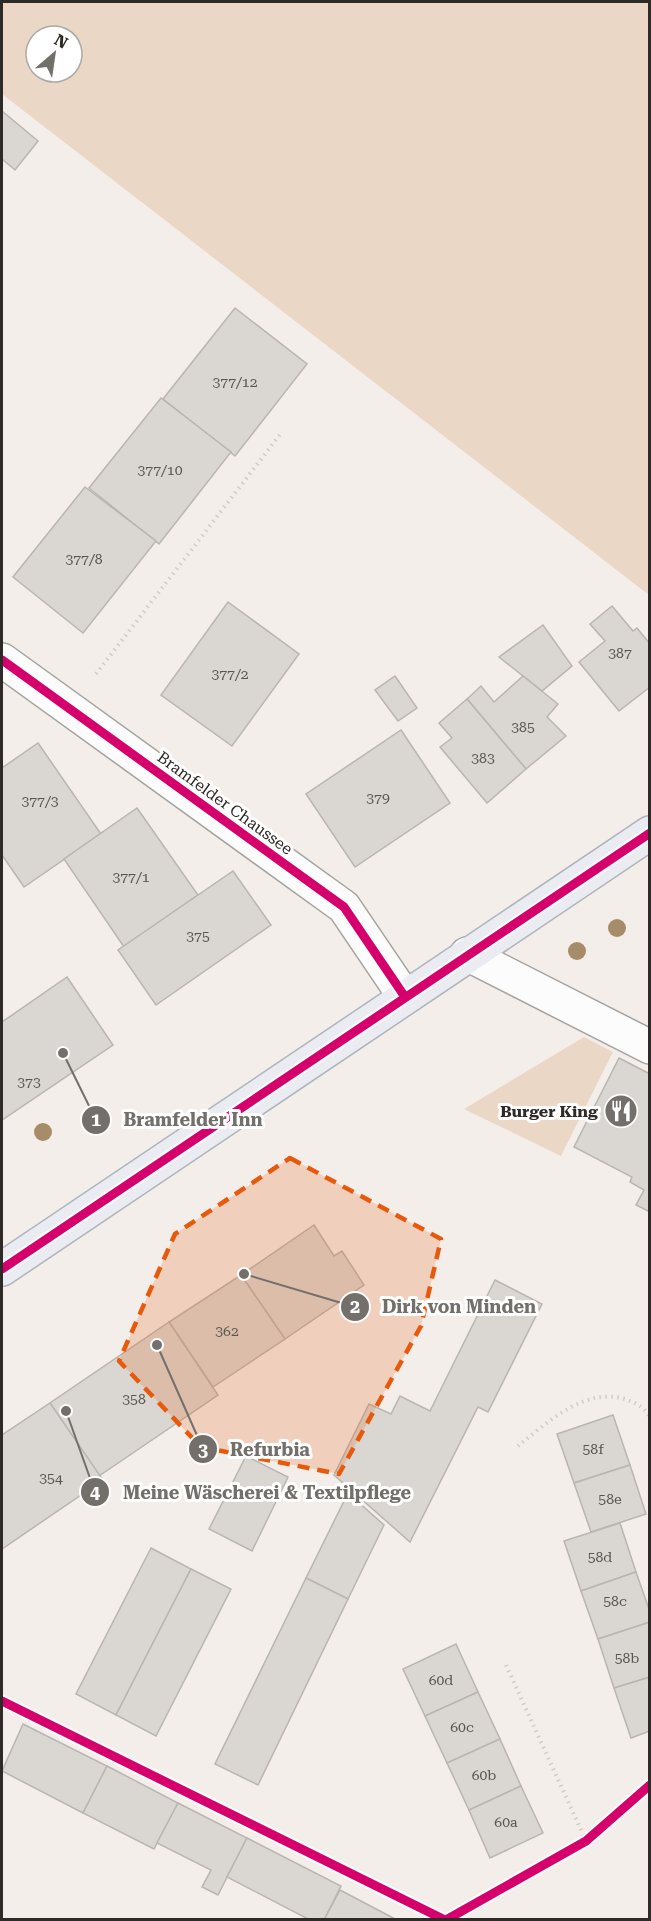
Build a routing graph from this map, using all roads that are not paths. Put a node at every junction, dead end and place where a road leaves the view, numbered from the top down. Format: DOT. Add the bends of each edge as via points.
graph roads {
  1 [pos="2,660"];
  2 [pos="650,833"];
  3 [pos="467,954"];
  4 [pos="405,997"];
  5 [pos="650,1047"];
  6 [pos="2,1269"];
  1 -- 4 [label="street, Bramfelder Chaussee" via="344,907"];
  2 -- 3 [label="main road"];
  3 -- 4 [label="main road"];
  3 -- 5 [label="street"];
  4 -- 6 [label="main road"];
}
